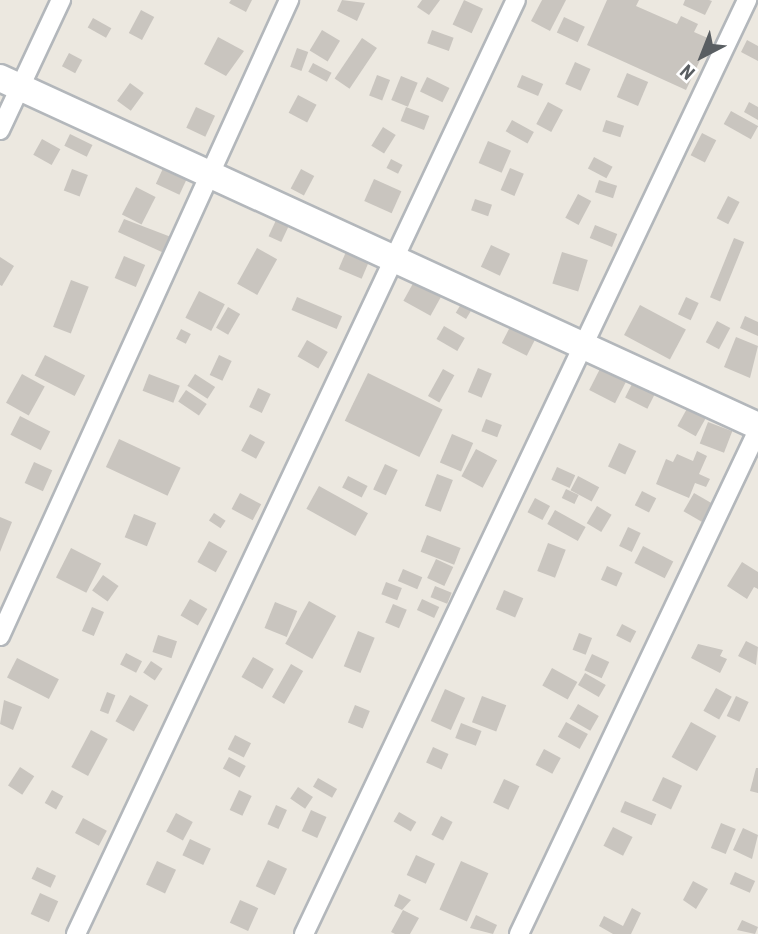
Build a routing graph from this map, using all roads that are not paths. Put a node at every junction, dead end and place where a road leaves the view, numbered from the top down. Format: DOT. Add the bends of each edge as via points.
graph roads {
  1 [pos="61,0"];
  2 [pos="289,0"];
  3 [pos="516,0"];
  4 [pos="747,0"];
  5 [pos="10,83"];
  6 [pos="0,130"];
  7 [pos="209,172"];
  8 [pos="394,260"];
  9 [pos="581,342"];
  10 [pos="758,428"];
  11 [pos="0,636"];
  12 [pos="76,934"];
  13 [pos="304,934"];
  14 [pos="519,934"];
  1 -- 5 [label="street"];
  2 -- 7 [label="street"];
  3 -- 8 [label="street"];
  4 -- 9 [label="street"];
  5 -- 6 [label="street"];
  5 -- 7 [label="street"];
  7 -- 8 [label="street"];
  7 -- 11 [label="street"];
  8 -- 9 [label="street"];
  8 -- 12 [label="street"];
  9 -- 10 [label="street"];
  9 -- 13 [label="street"];
  10 -- 14 [label="street"];
}
